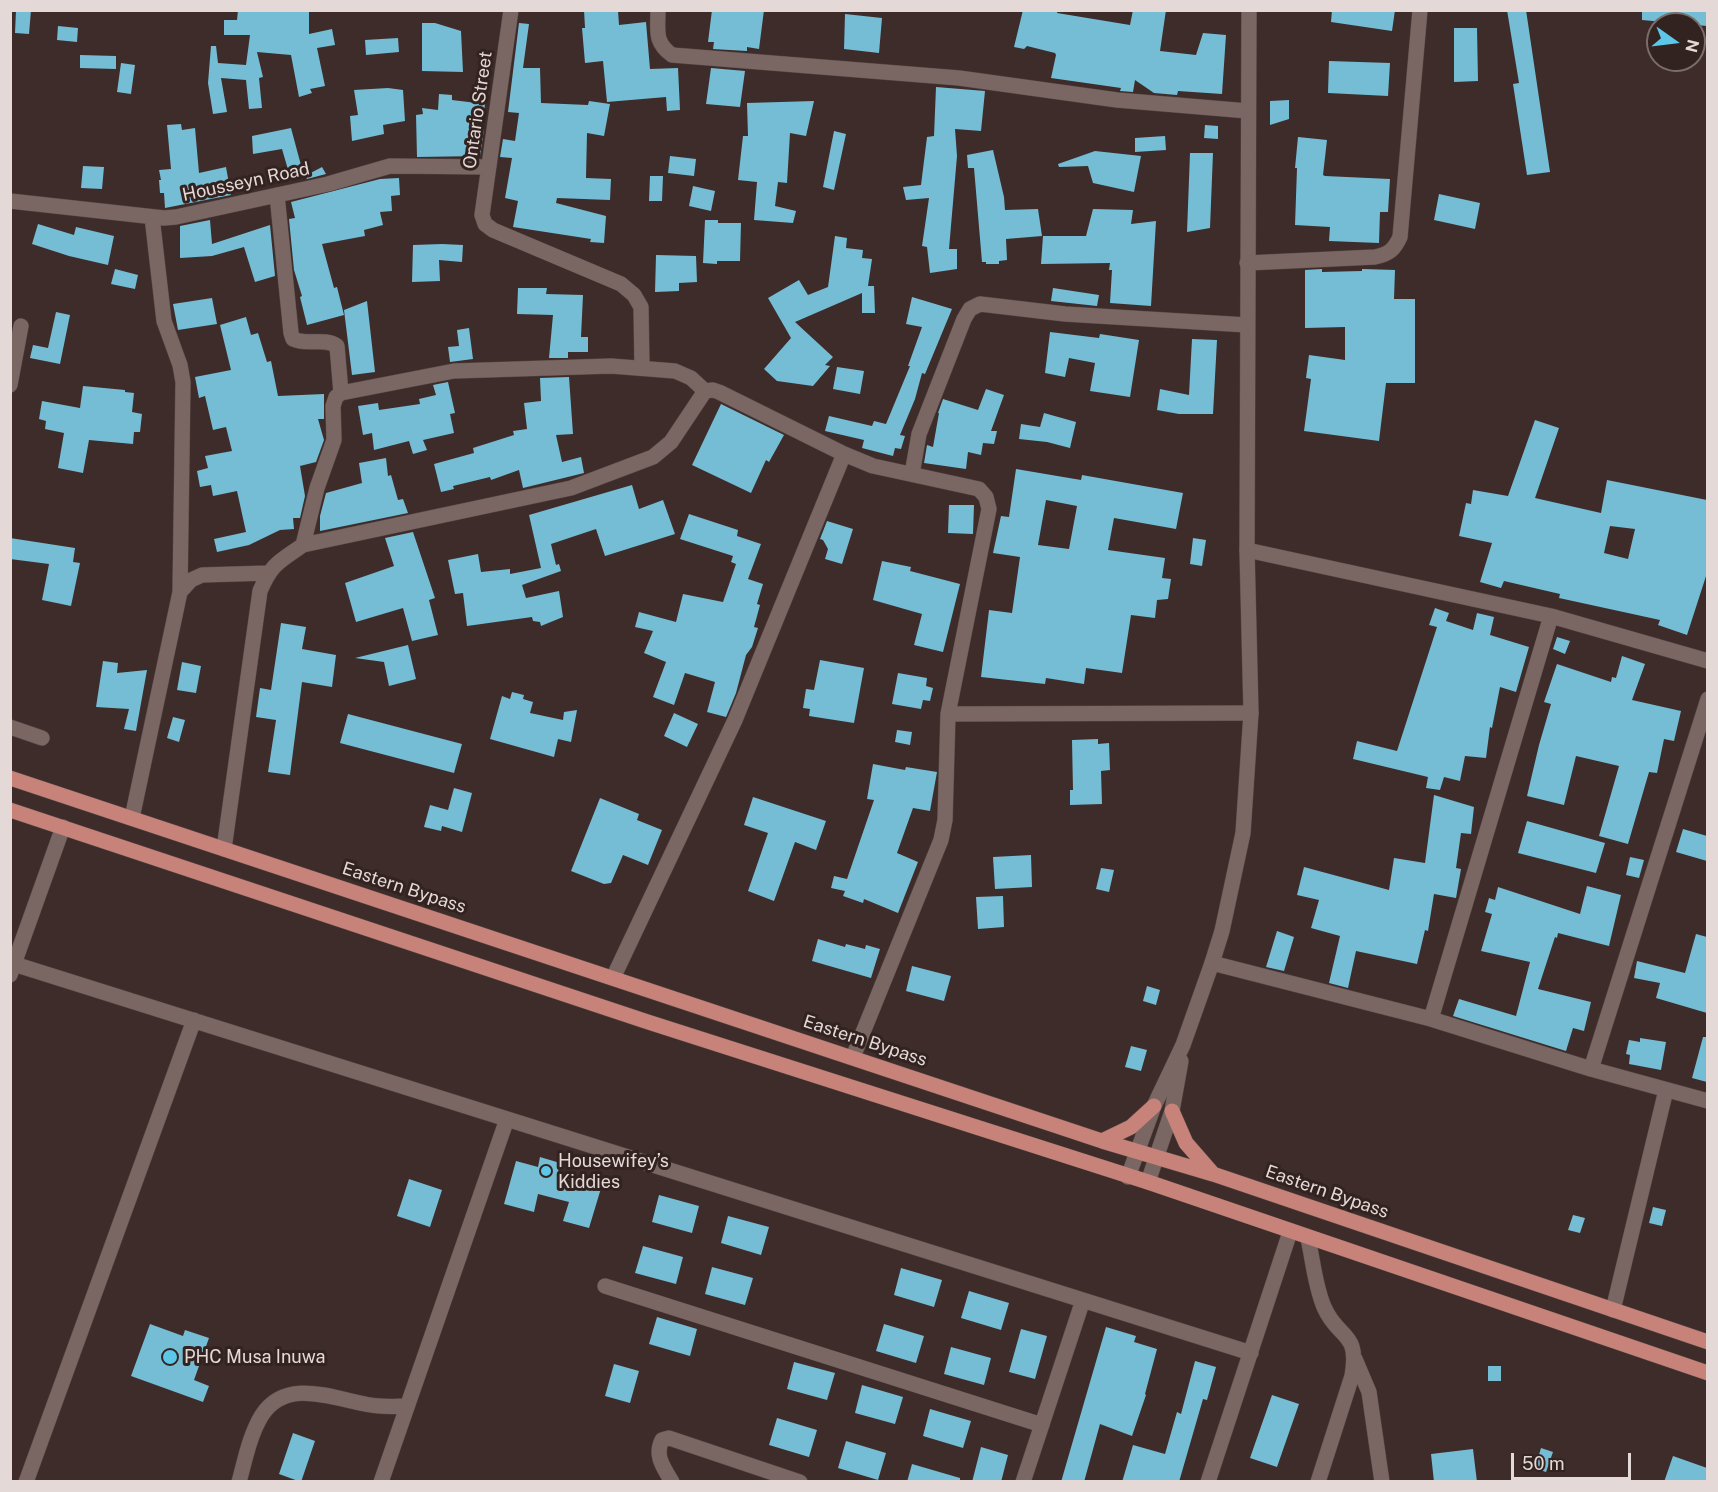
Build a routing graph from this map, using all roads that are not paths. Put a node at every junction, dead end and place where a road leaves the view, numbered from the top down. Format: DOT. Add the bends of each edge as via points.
graph roads {
  1 [pos="511,10"];
  2 [pos="658,10"];
  3 [pos="1249,10"];
  4 [pos="1420,10"];
  5 [pos="1248,111"];
  6 [pos="489,167"];
  7 [pos="278,195"];
  8 [pos="10,201"];
  9 [pos="152,217"];
  10 [pos="1247,263"];
  11 [pos="1247,325"];
  12 [pos="21,326"];
  13 [pos="642,368"];
  14 [pos="10,385"];
  15 [pos="705,391"];
  16 [pos="341,393"];
  17 [pos="844,454"];
  18 [pos="912,474"];
  19 [pos="303,545"];
  20 [pos="1247,550"];
  21 [pos="268,573"];
  22 [pos="180,592"];
  23 [pos="1551,616"];
  24 [pos="1707,662"];
  25 [pos="1707,699"];
  26 [pos="1251,713"];
  27 [pos="948,714"];
  28 [pos="10,727"];
  29 [pos="42,738"];
  30 [pos="10,778"];
  31 [pos="10,810"];
  32 [pos="132,818"];
  33 [pos="63,827"];
  34 [pos="224,849"];
  35 [pos="1212,963"];
  36 [pos="12,969"];
  37 [pos="613,978"];
  38 [pos="1431,1019"];
  39 [pos="194,1020"];
  40 [pos="1184,1045"];
  41 [pos="852,1058"];
  42 [pos="1591,1069"];
  43 [pos="1666,1090"];
  44 [pos="1707,1101"];
  45 [pos="1154,1106"];
  46 [pos="1172,1111"];
  47 [pos="507,1119"];
  48 [pos="1102,1141"];
  49 [pos="1137,1152"];
  50 [pos="1155,1157"];
  51 [pos="1213,1174"];
  52 [pos="1128,1177"];
  53 [pos="1148,1182"];
  54 [pos="1290,1232"];
  55 [pos="1308,1238"];
  56 [pos="605,1286"];
  57 [pos="1083,1300"];
  58 [pos="1613,1310"];
  59 [pos="1707,1342"];
  60 [pos="1251,1353"];
  61 [pos="1355,1359"];
  62 [pos="1707,1372"];
  63 [pos="406,1406"];
  64 [pos="1042,1425"];
  65 [pos="26,1482"];
  66 [pos="239,1482"];
  67 [pos="381,1482"];
  68 [pos="672,1482"];
  69 [pos="800,1482"];
  70 [pos="1023,1482"];
  71 [pos="1208,1482"];
  72 [pos="1318,1482"];
  73 [pos="1382,1482"];
  1 -- 6 [label="street, Ontario Street"];
  2 -- 5 [label="street" via="658,39 672,55 959,78 1118,100"];
  3 -- 5 [label="street"];
  4 -- 10 [label="street" via="1400,237 1394,249 1375,258"];
  5 -- 10 [label="street"];
  6 -- 7 [label="street, Housseyn Road" via="390,166"];
  6 -- 13 [label="street, Ontario Street" via="482,215 485,224 621,284 634,295 641,307"];
  7 -- 9 [label="street, Housseyn Road" via="176,217"];
  7 -- 16 [label="street" via="291,333 301,343 330,341 337,346"];
  8 -- 9 [label="street, Housseyn Road"];
  9 -- 22 [label="street" via="164,321 183,382"];
  10 -- 11 [label="street"];
  11 -- 18 [label="street" via="1065,314 980,304 970,309 964,319 919,434"];
  11 -- 20 [label="street"];
  12 -- 14 [label="street"];
  13 -- 15 [label="street" via="675,371 692,378"];
  13 -- 16 [label="street" via="454,371"];
  15 -- 17 [label="street" via="719,392"];
  15 -- 19 [label="street" via="671,442 653,457 571,488"];
  16 -- 19 [label="street" via="333,406 334,440"];
  17 -- 18 [label="street" via="873,466"];
  17 -- 37 [label="street" via="735,720"];
  18 -- 27 [label="street" via="980,489 989,509"];
  19 -- 21 [label="street"];
  20 -- 23 [label="street"];
  20 -- 26 [label="street"];
  21 -- 22 [label="street" via="202,575"];
  21 -- 34 [label="street" via="260,591"];
  22 -- 32 [label="street"];
  23 -- 24 [label="street"];
  23 -- 38 [label="street"];
  25 -- 42 [label="street"];
  26 -- 27 [label="street"];
  26 -- 35 [label="street" via="1243,833"];
  27 -- 41 [label="street" via="941,840"];
  28 -- 29 [label="street"];
  30 -- 32 [label="main road, Eastern Bypass"];
  31 -- 33 [label="main road"];
  32 -- 34 [label="main road, Eastern Bypass"];
  33 -- 36 [label="street"];
  33 -- 52 [label="main road"];
  34 -- 37 [label="main road, Eastern Bypass"];
  35 -- 38 [label="street"];
  35 -- 40 [label="street"];
  36 -- 39 [label="street"];
  37 -- 41 [label="main road, Eastern Bypass"];
  38 -- 42 [label="street"];
  39 -- 47 [label="street"];
  39 -- 65 [label="street"];
  40 -- 45 [label="street"];
  40 -- 46 [label="street"];
  41 -- 48 [label="main road, Eastern Bypass"];
  42 -- 43 [label="street"];
  43 -- 44 [label="street"];
  43 -- 58 [label="street"];
  45 -- 48 [label="main road" via="1131,1127"];
  45 -- 49 [label="street"];
  46 -- 50 [label="street"];
  46 -- 51 [label="main road" via="1186,1143"];
  47 -- 57 [label="street"];
  47 -- 63 [label="street"];
  48 -- 49 [label="main road, Eastern Bypass"];
  49 -- 50 [label="main road, Eastern Bypass"];
  49 -- 52 [label="street"];
  50 -- 51 [label="main road, Eastern Bypass"];
  50 -- 53 [label="street"];
  51 -- 58 [label="main road, Eastern Bypass"];
  52 -- 53 [label="main road"];
  53 -- 54 [label="main road"];
  54 -- 55 [label="main road"];
  54 -- 60 [label="street"];
  55 -- 61 [label="street" via="1325,1310 1353,1344"];
  55 -- 62 [label="main road"];
  56 -- 64 [label="street"];
  57 -- 60 [label="street"];
  57 -- 64 [label="street"];
  58 -- 59 [label="main road, Eastern Bypass"];
  60 -- 71 [label="street"];
  61 -- 72 [label="street"];
  61 -- 73 [label="street" via="1369,1392"];
  63 -- 66 [label="street" via="385,1408 313,1392 293,1393 275,1401 262,1415"];
  63 -- 67 [label="street"];
  64 -- 70 [label="street"];
  68 -- 69 [label="street" via="659,1460 658,1447 669,1438"];
}
